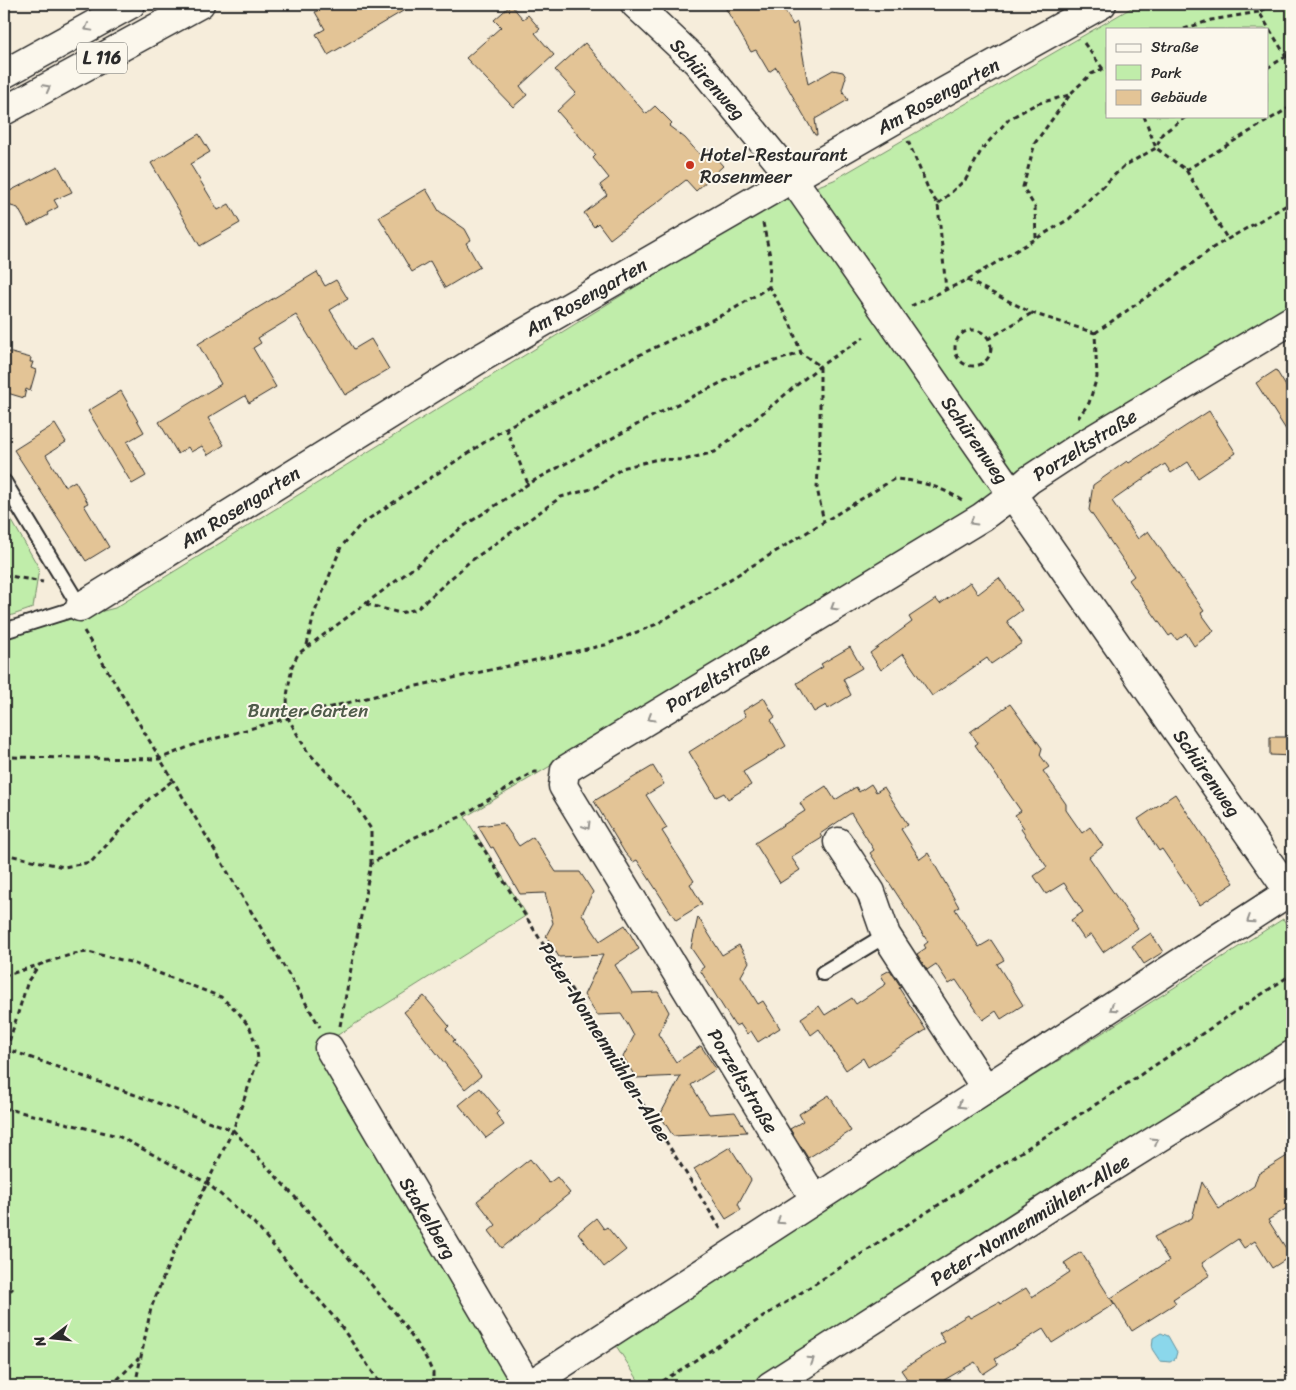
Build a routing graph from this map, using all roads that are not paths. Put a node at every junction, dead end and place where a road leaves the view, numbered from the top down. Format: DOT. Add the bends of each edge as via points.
graph roads {
  1 [pos="131,4"];
  2 [pos="200,4"];
  3 [pos="635,4"];
  4 [pos="1102,4"];
  5 [pos="4,74"];
  6 [pos="4,110"];
  7 [pos="792,178"];
  8 [pos="1292,320"];
  9 [pos="4,482"];
  10 [pos="1013,494"];
  11 [pos="80,606"];
  12 [pos="4,631"];
  13 [pos="838,842"];
  14 [pos="1291,892"];
  15 [pos="886,935"];
  16 [pos="823,973"];
  17 [pos="328,1048"];
  18 [pos="1292,1055"];
  19 [pos="986,1089"];
  20 [pos="814,1198"];
  21 [pos="528,1386"];
  22 [pos="770,1386"];
  1 -- 5 [label="street, L 116, one-way"];
  6 -- 2 [label="street, L 116, one-way"];
  3 -- 7 [label="street, Schürenweg" via="697,62"];
  4 -- 7 [label="street, Am Rosengarten"];
  7 -- 10 [label="street, Schürenweg"];
  7 -- 11 [label="street, Am Rosengarten" via="479,359"];
  8 -- 10 [label="street, Porzeltstraße" via="1078,448 1028,480"];
  9 -- 11 [label="lane"];
  10 -- 14 [label="street, Schürenweg"];
  10 -- 20 [label="street, Porzeltstraße, one-way" via="982,517 565,770 562,786"];
  11 -- 12 [label="lane, Am Rosengarten"];
  13 -- 15 [label="street" via="871,892"];
  14 -- 19 [label="street, one-way"];
  15 -- 16 [label="lane"];
  15 -- 19 [label="street"];
  17 -- 21 [label="street, Stakelberg"];
  22 -- 18 [label="street, Peter-Nonnenmühlen-Allee, one-way"];
  19 -- 20 [label="street, one-way"];
  20 -- 21 [label="street, one-way"];
}
